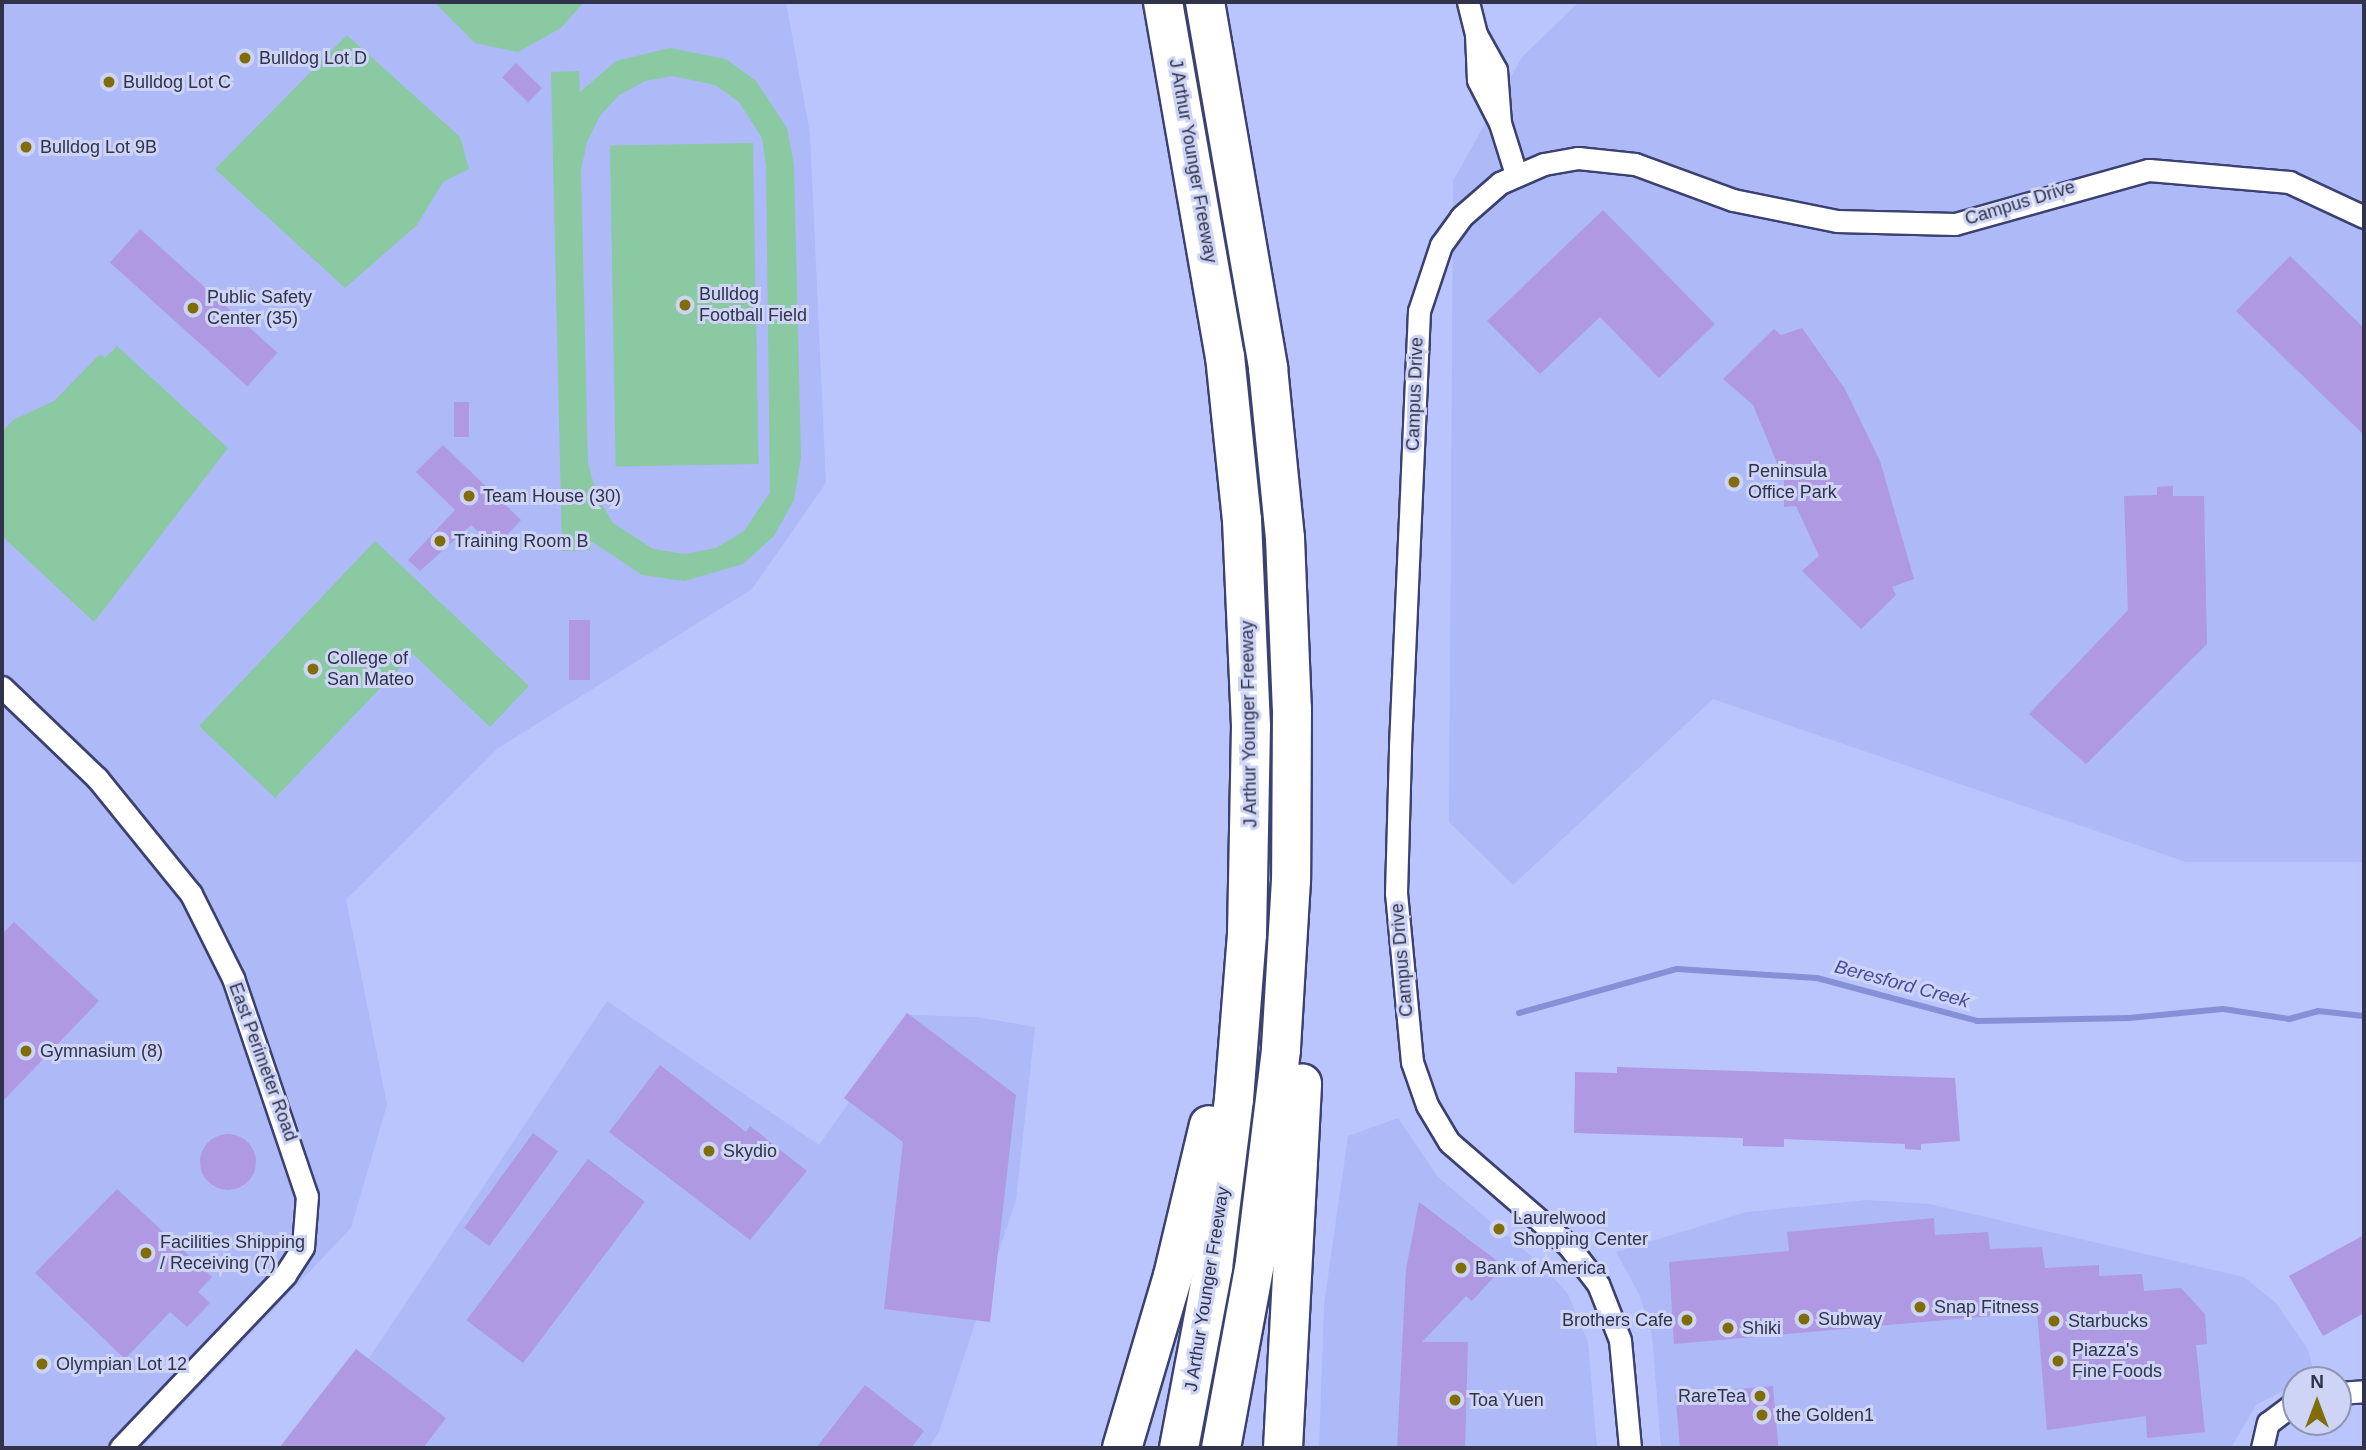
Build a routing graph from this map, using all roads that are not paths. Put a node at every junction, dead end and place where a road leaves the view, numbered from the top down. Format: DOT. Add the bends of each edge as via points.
graph roads {
  1 [pos="1163,2"];
  2 [pos="1205,2"];
  3 [pos="1468,2"];
  4 [pos="1516,174"];
  5 [pos="2364,217"];
  6 [pos="2,687"];
  7 [pos="1293,795"];
  8 [pos="1247,934"];
  9 [pos="2282,1412"];
  10 [pos="1222,1442"];
  11 [pos="120,1448"];
  12 [pos="1122,1448"];
  13 [pos="1179,1448"];
  14 [pos="1283,1448"];
  15 [pos="1630,1448"];
  16 [pos="2262,1448"];
  1 -- 8 [label="highway, J Arthur Younger Freeway" via="1213,276 1238,480 1251,726"];
  2 -- 7 [label="highway" via="1250,242 1274,421 1287,581"];
  3 -- 4 [label="street" via="1476,34 1478,80 1500,123"];
  4 -- 5 [label="street, Campus Drive" via="1567,159 1607,159 1777,211 1837,221 1955,223 2121,174 2209,171 2289,182"];
  4 -- 15 [label="street, Campus Drive" via="1476,202 1451,230 1432,264 1419,311 1397,836 1399,938 1412,1062 1427,1105 1461,1155 1568,1245 1598,1284 1620,1340"];
  6 -- 11 [label="street, East Perimeter Road" via="105,787 191,894 233,978 307,1196 303,1247 285,1275"];
  7 -- 10 [label="highway" via="1273,1125"];
  7 -- 14 [label="highway" via="1304,1031"];
  8 -- 12 [label="highway" via="1191,1210"];
  8 -- 13 [label="highway, J Arthur Younger Freeway" via="1225,1184"];
  9 -- 16 [label="street" via="2268,1423"];
}
